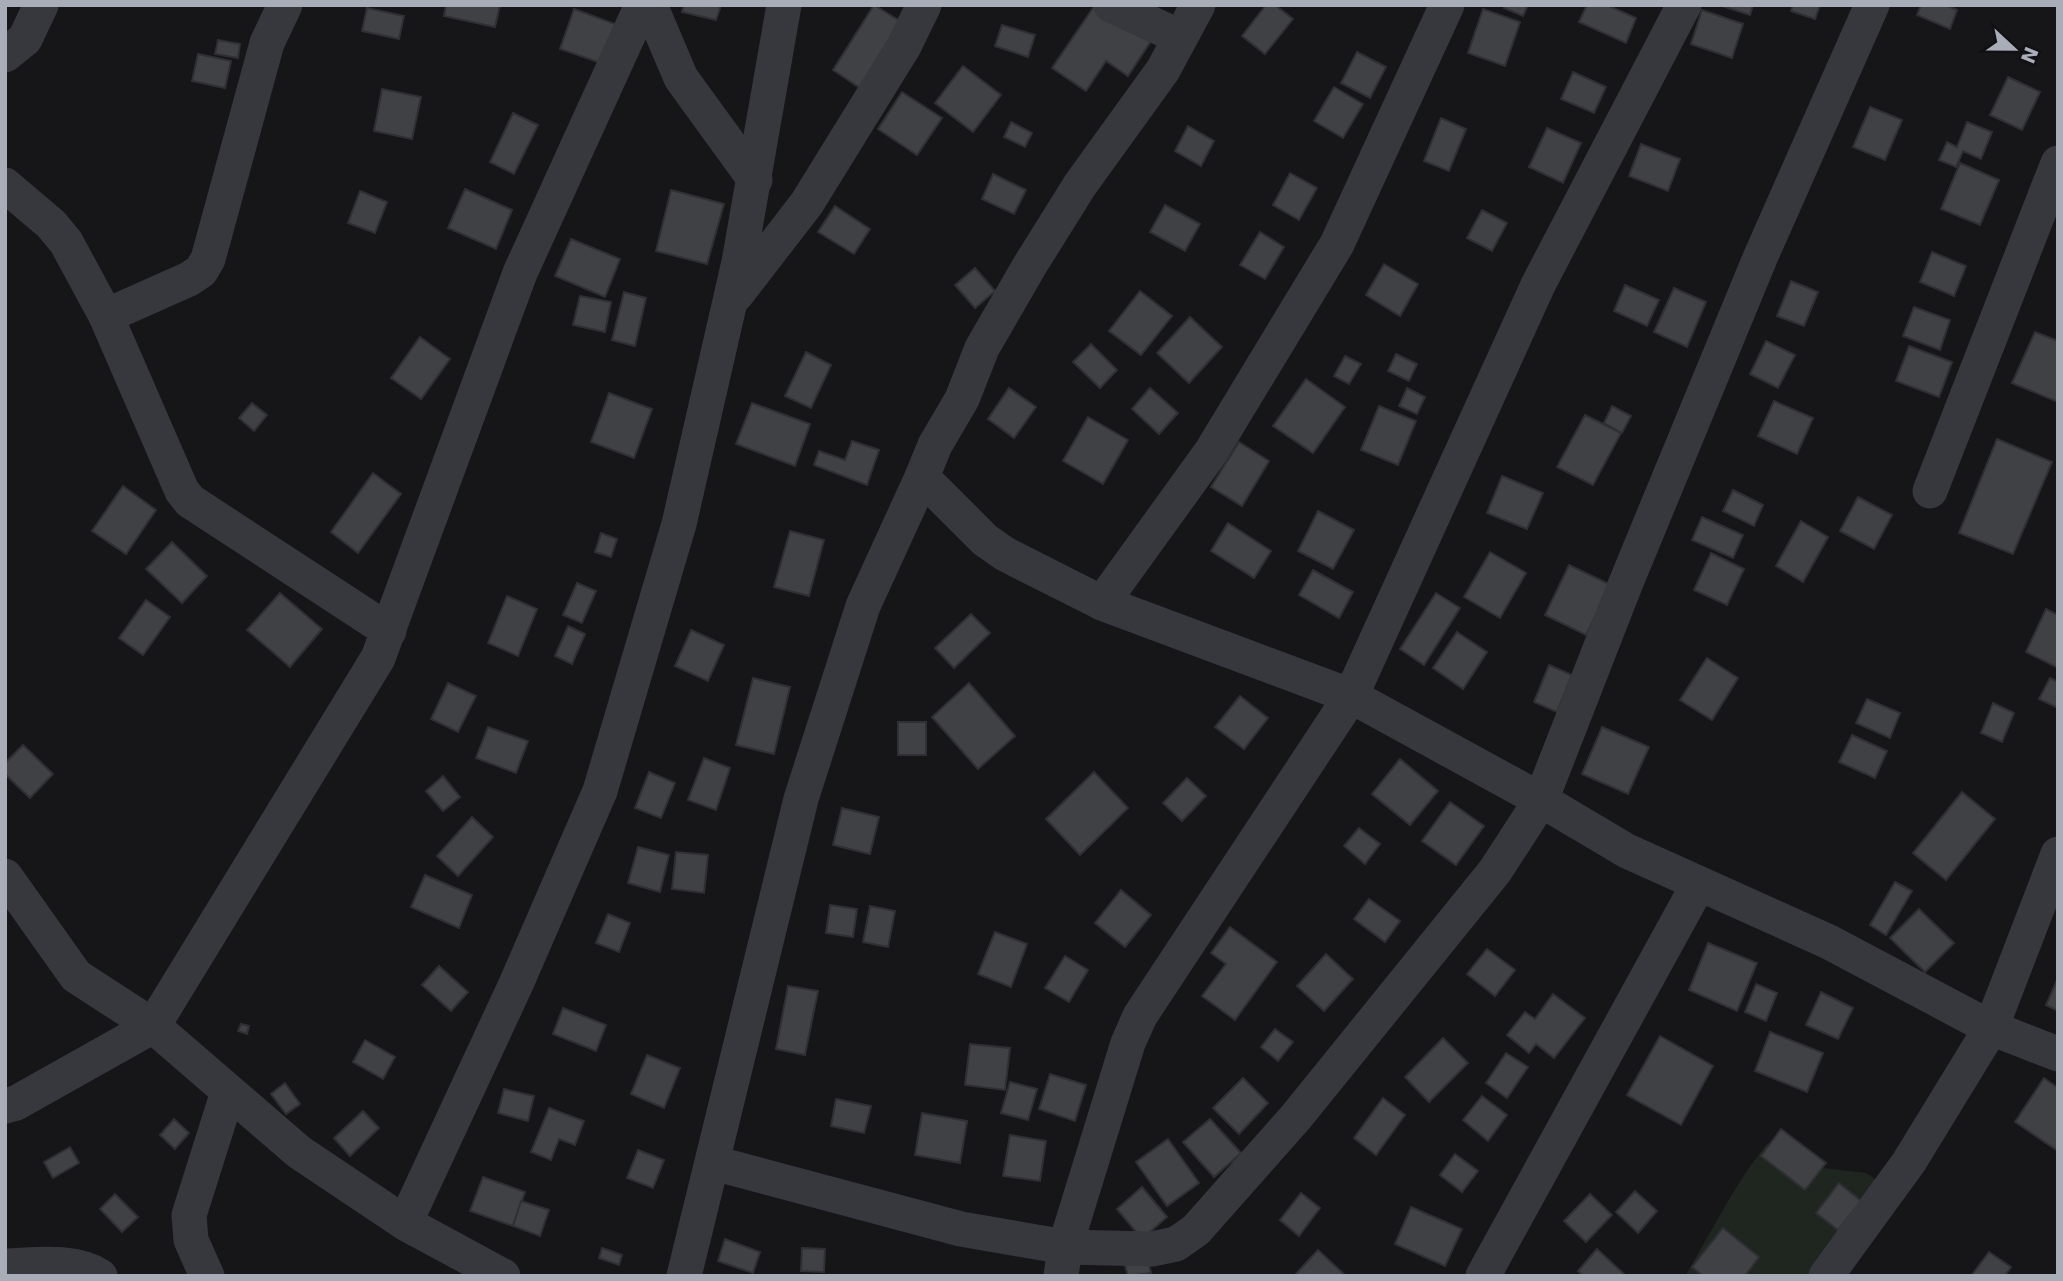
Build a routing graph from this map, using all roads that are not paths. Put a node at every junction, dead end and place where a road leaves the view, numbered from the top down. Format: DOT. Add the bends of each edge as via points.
graph roads {
  1 [pos="41,5"];
  2 [pos="285,5"];
  3 [pos="642,5"];
  4 [pos="650,5"];
  5 [pos="784,5"];
  6 [pos="924,5"];
  7 [pos="1111,5"];
  8 [pos="1198,5"];
  9 [pos="1447,5"];
  10 [pos="1684,5"];
  11 [pos="1872,5"];
  12 [pos="1180,37"];
  13 [pos="5,55"];
  14 [pos="2058,163"];
  15 [pos="755,180"];
  16 [pos="5,185"];
  17 [pos="730,303"];
  18 [pos="106,316"];
  19 [pos="922,477"];
  20 [pos="1930,491"];
  21 [pos="1102,603"];
  22 [pos="389,631"];
  23 [pos="1351,696"];
  24 [pos="1541,800"];
  25 [pos="2058,854"];
  26 [pos="5,876"];
  27 [pos="1698,885"];
  28 [pos="153,1026"];
  29 [pos="1991,1028"];
  30 [pos="2058,1054"];
  31 [pos="228,1092"];
  32 [pos="5,1106"];
  33 [pos="714,1163"];
  34 [pos="405,1223"];
  35 [pos="1063,1262"];
  36 [pos="5,1266"];
  37 [pos="100,1276"];
  38 [pos="207,1276"];
  39 [pos="503,1276"];
  40 [pos="684,1276"];
  41 [pos="1483,1276"];
  42 [pos="1826,1276"];
  1 -- 13 [label="street" via="24,39"];
  2 -- 18 [label="street" via="267,43 208,259 189,279"];
  3 -- 22 [label="street" via="520,273"];
  4 -- 15 [label="street" via="681,78"];
  5 -- 15 [label="street"];
  6 -- 17 [label="street" via="904,46 807,203"];
  7 -- 12 [label="street"];
  8 -- 12 [label="street"];
  9 -- 21 [label="street" via="1337,244 1212,452"];
  10 -- 23 [label="street" via="1538,285"];
  11 -- 24 [label="street" via="1744,295"];
  12 -- 19 [label="street" via="1163,70 1080,185 1030,265 982,348"];
  14 -- 20 [label="street"];
  15 -- 17 [label="street"];
  16 -- 18 [label="street" via="66,242"];
  17 -- 34 [label="street" via="679,524 600,791"];
  18 -- 22 [label="street" via="190,501"];
  19 -- 21 [label="street" via="1005,554"];
  19 -- 33 [label="street" via="863,606 801,799"];
  21 -- 23 [label="street"];
  22 -- 28 [label="street" via="378,658"];
  23 -- 24 [label="street"];
  23 -- 35 [label="street" via="1140,1017 1128,1043"];
  24 -- 27 [label="street" via="1627,851"];
  24 -- 35 [label="street" via="1495,871 1296,1117 1196,1230 1176,1244 1152,1250"];
  25 -- 29 [label="street"];
  26 -- 28 [label="street" via="76,976"];
  27 -- 29 [label="street" via="1829,942"];
  27 -- 41 [label="street"];
  28 -- 31 [label="street"];
  28 -- 32 [label="street"];
  29 -- 30 [label="street"];
  29 -- 42 [label="street" via="1909,1162"];
  31 -- 34 [label="street" via="299,1152"];
  31 -- 38 [label="street" via="189,1215 191,1240"];
  33 -- 35 [label="street" via="961,1229"];
  33 -- 40 [label="street"];
  34 -- 39 [label="street"];
  36 -- 37 [label="street" via="64,1265"];
}
